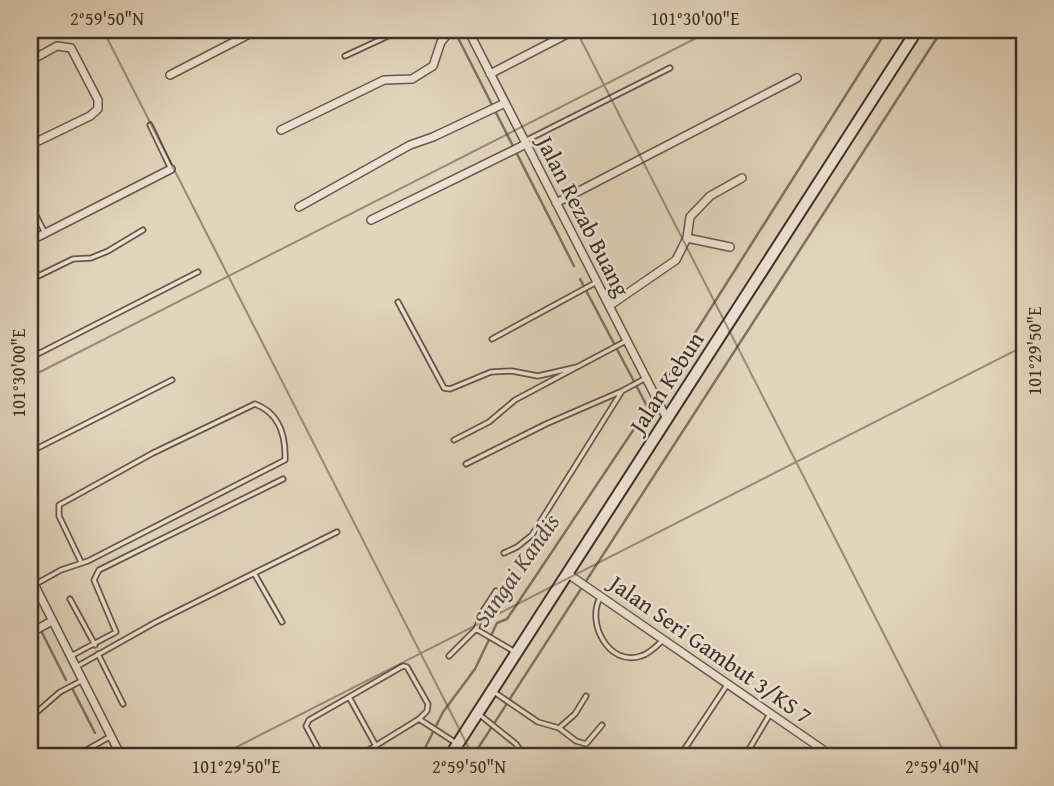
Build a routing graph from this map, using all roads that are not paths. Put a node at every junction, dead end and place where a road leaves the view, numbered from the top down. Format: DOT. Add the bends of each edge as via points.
graph roads {
  1 [pos="257,30"];
  2 [pos="401,30"];
  3 [pos="451,30"];
  4 [pos="468,30"];
  5 [pos="575,30"];
  6 [pos="917,30"];
  7 [pos="345,56"];
  8 [pos="30,61"];
  9 [pos="670,68"];
  10 [pos="490,74"];
  11 [pos="170,75"];
  12 [pos="797,78"];
  13 [pos="502,104"];
  14 [pos="149,125"];
  15 [pos="281,130"];
  16 [pos="524,144"];
  17 [pos="30,145"];
  18 [pos="171,169"];
  19 [pos="742,178"];
  20 [pos="556,203"];
  21 [pos="30,204"];
  22 [pos="299,207"];
  23 [pos="371,220"];
  24 [pos="143,230"];
  25 [pos="45,233"];
  26 [pos="687,238"];
  27 [pos="30,241"];
  28 [pos="730,247"];
  29 [pos="198,272"];
  30 [pos="30,280"];
  31 [pos="597,282"];
  32 [pos="398,302"];
  33 [pos="609,306"];
  34 [pos="492,339"];
  35 [pos="622,342"];
  36 [pos="30,358"];
  37 [pos="577,367"];
  38 [pos="172,380"];
  39 [pos="642,380"];
  40 [pos="622,391"];
  41 [pos="667,419"];
  42 [pos="454,440"];
  43 [pos="30,452"];
  44 [pos="466,464"];
  45 [pos="283,479"];
  46 [pos="337,532"];
  47 [pos="504,553"];
  48 [pos="82,562"];
  49 [pos="254,573"];
  50 [pos="568,573"];
  51 [pos="30,576"];
  52 [pos="34,585"];
  53 [pos="496,591"];
  54 [pos="39,595"];
  55 [pos="30,596"];
  56 [pos="601,596"];
  57 [pos="70,599"];
  58 [pos="52,621"];
  59 [pos="282,622"];
  60 [pos="37,629"];
  61 [pos="477,629"];
  62 [pos="663,640"];
  63 [pos="95,645"];
  64 [pos="517,653"];
  65 [pos="99,654"];
  66 [pos="71,656"];
  67 [pos="449,656"];
  68 [pos="76,667"];
  69 [pos="83,680"];
  70 [pos="727,685"];
  71 [pos="492,691"];
  72 [pos="586,695"];
  73 [pos="349,697"];
  74 [pos="123,704"];
  75 [pos="478,714"];
  76 [pos="770,714"];
  77 [pos="30,718"];
  78 [pos="419,719"];
  79 [pos="602,725"];
  80 [pos="559,728"];
  81 [pos="111,737"];
  82 [pos="458,744"];
  83 [pos="376,746"];
  84 [pos="817,746"];
  85 [pos="76,756"];
  86 [pos="121,756"];
  87 [pos="322,756"];
  88 [pos="359,756"];
  89 [pos="450,756"];
  90 [pos="524,756"];
  91 [pos="680,756"];
  92 [pos="745,756"];
  93 [pos="810,756"];
  94 [pos="832,756"];
  1 -- 11 [label="street"];
  2 -- 7 [label="lane"];
  3 -- 15 [label="street" via="441,42 433,66 412,79 384,80"];
  4 -- 10 [label="street, Jalan Rezab Buang"];
  5 -- 10 [label="street"];
  6 -- 41 [label="main road, Jalan Kebun"];
  8 -- 17 [label="street" via="57,46 71,48 98,100 98,110"];
  9 -- 16 [label="lane"];
  10 -- 13 [label="street, Jalan Rezab Buang"];
  12 -- 20 [label="street"];
  13 -- 16 [label="street, Jalan Rezab Buang"];
  13 -- 22 [label="street" via="410,145"];
  14 -- 18 [label="lane"];
  16 -- 20 [label="street, Jalan Rezab Buang"];
  16 -- 23 [label="street"];
  18 -- 25 [label="street"];
  19 -- 26 [label="street" via="698,207 690,217"];
  20 -- 31 [label="street, Jalan Rezab Buang"];
  21 -- 25 [label="lane"];
  24 -- 30 [label="lane" via="108,251 73,259"];
  25 -- 27 [label="street"];
  26 -- 28 [label="street"];
  26 -- 33 [label="street" via="676,260"];
  29 -- 36 [label="lane"];
  31 -- 33 [label="street, Jalan Rezab Buang"];
  31 -- 34 [label="lane"];
  32 -- 37 [label="lane" via="444,388 491,372 538,376"];
  33 -- 35 [label="street, Jalan Rezab Buang"];
  35 -- 37 [label="lane"];
  35 -- 39 [label="street, Jalan Rezab Buang"];
  37 -- 42 [label="lane"];
  38 -- 43 [label="lane"];
  39 -- 40 [label="lane"];
  39 -- 41 [label="street, Jalan Rezab Buang"];
  40 -- 44 [label="lane"];
  40 -- 47 [label="lane" via="532,535"];
  41 -- 50 [label="main road, Jalan Kebun"];
  45 -- 63 [label="lane" via="99,570 94,580 116,632"];
  46 -- 49 [label="lane"];
  48 -- 48 [label="lane" via="285,460 284,434 269,409 254,404 59,505 59,516"];
  48 -- 52 [label="lane"];
  49 -- 59 [label="lane"];
  49 -- 65 [label="lane"];
  50 -- 56 [label="street, Jalan Seri Gambut 3/KS 7"];
  50 -- 64 [label="main road, Jalan Kebun"];
  51 -- 52 [label="street"];
  52 -- 54 [label="street"];
  53 -- 61 [label="lane"];
  54 -- 55 [label="lane"];
  54 -- 58 [label="street"];
  56 -- 62 [label="street, Jalan Seri Gambut 3/KS 7"];
  56 -- 62 [label="lane" via="594,621 600,637 613,650 630,658 642,656"];
  57 -- 63 [label="lane"];
  58 -- 60 [label="street"];
  58 -- 66 [label="street"];
  61 -- 64 [label="lane"];
  61 -- 67 [label="lane"];
  62 -- 70 [label="street, Jalan Seri Gambut 3/KS 7"];
  63 -- 66 [label="lane"];
  64 -- 71 [label="main road, Jalan Kebun"];
  65 -- 68 [label="lane"];
  65 -- 74 [label="lane"];
  66 -- 68 [label="street"];
  68 -- 69 [label="street"];
  69 -- 77 [label="lane" via="60,692"];
  69 -- 81 [label="street"];
  70 -- 76 [label="street, Jalan Seri Gambut 3/KS 7"];
  70 -- 91 [label="lane"];
  71 -- 75 [label="main road, Jalan Kebun"];
  71 -- 80 [label="lane" via="538,722"];
  72 -- 80 [label="lane" via="575,714"];
  73 -- 78 [label="lane" via="407,667 428,704"];
  73 -- 83 [label="lane"];
  73 -- 87 [label="lane" via="306,726"];
  75 -- 82 [label="main road, Jalan Kebun"];
  75 -- 90 [label="lane"];
  76 -- 84 [label="street, Jalan Seri Gambut 3/KS 7"];
  76 -- 92 [label="lane"];
  78 -- 82 [label="lane"];
  78 -- 83 [label="lane"];
  79 -- 80 [label="lane" via="586,744"];
  81 -- 85 [label="lane"];
  81 -- 86 [label="street"];
  82 -- 89 [label="main road, Jalan Kebun"];
  83 -- 88 [label="lane"];
  84 -- 93 [label="lane"];
  84 -- 94 [label="street, Jalan Seri Gambut 3/KS 7"];
}
